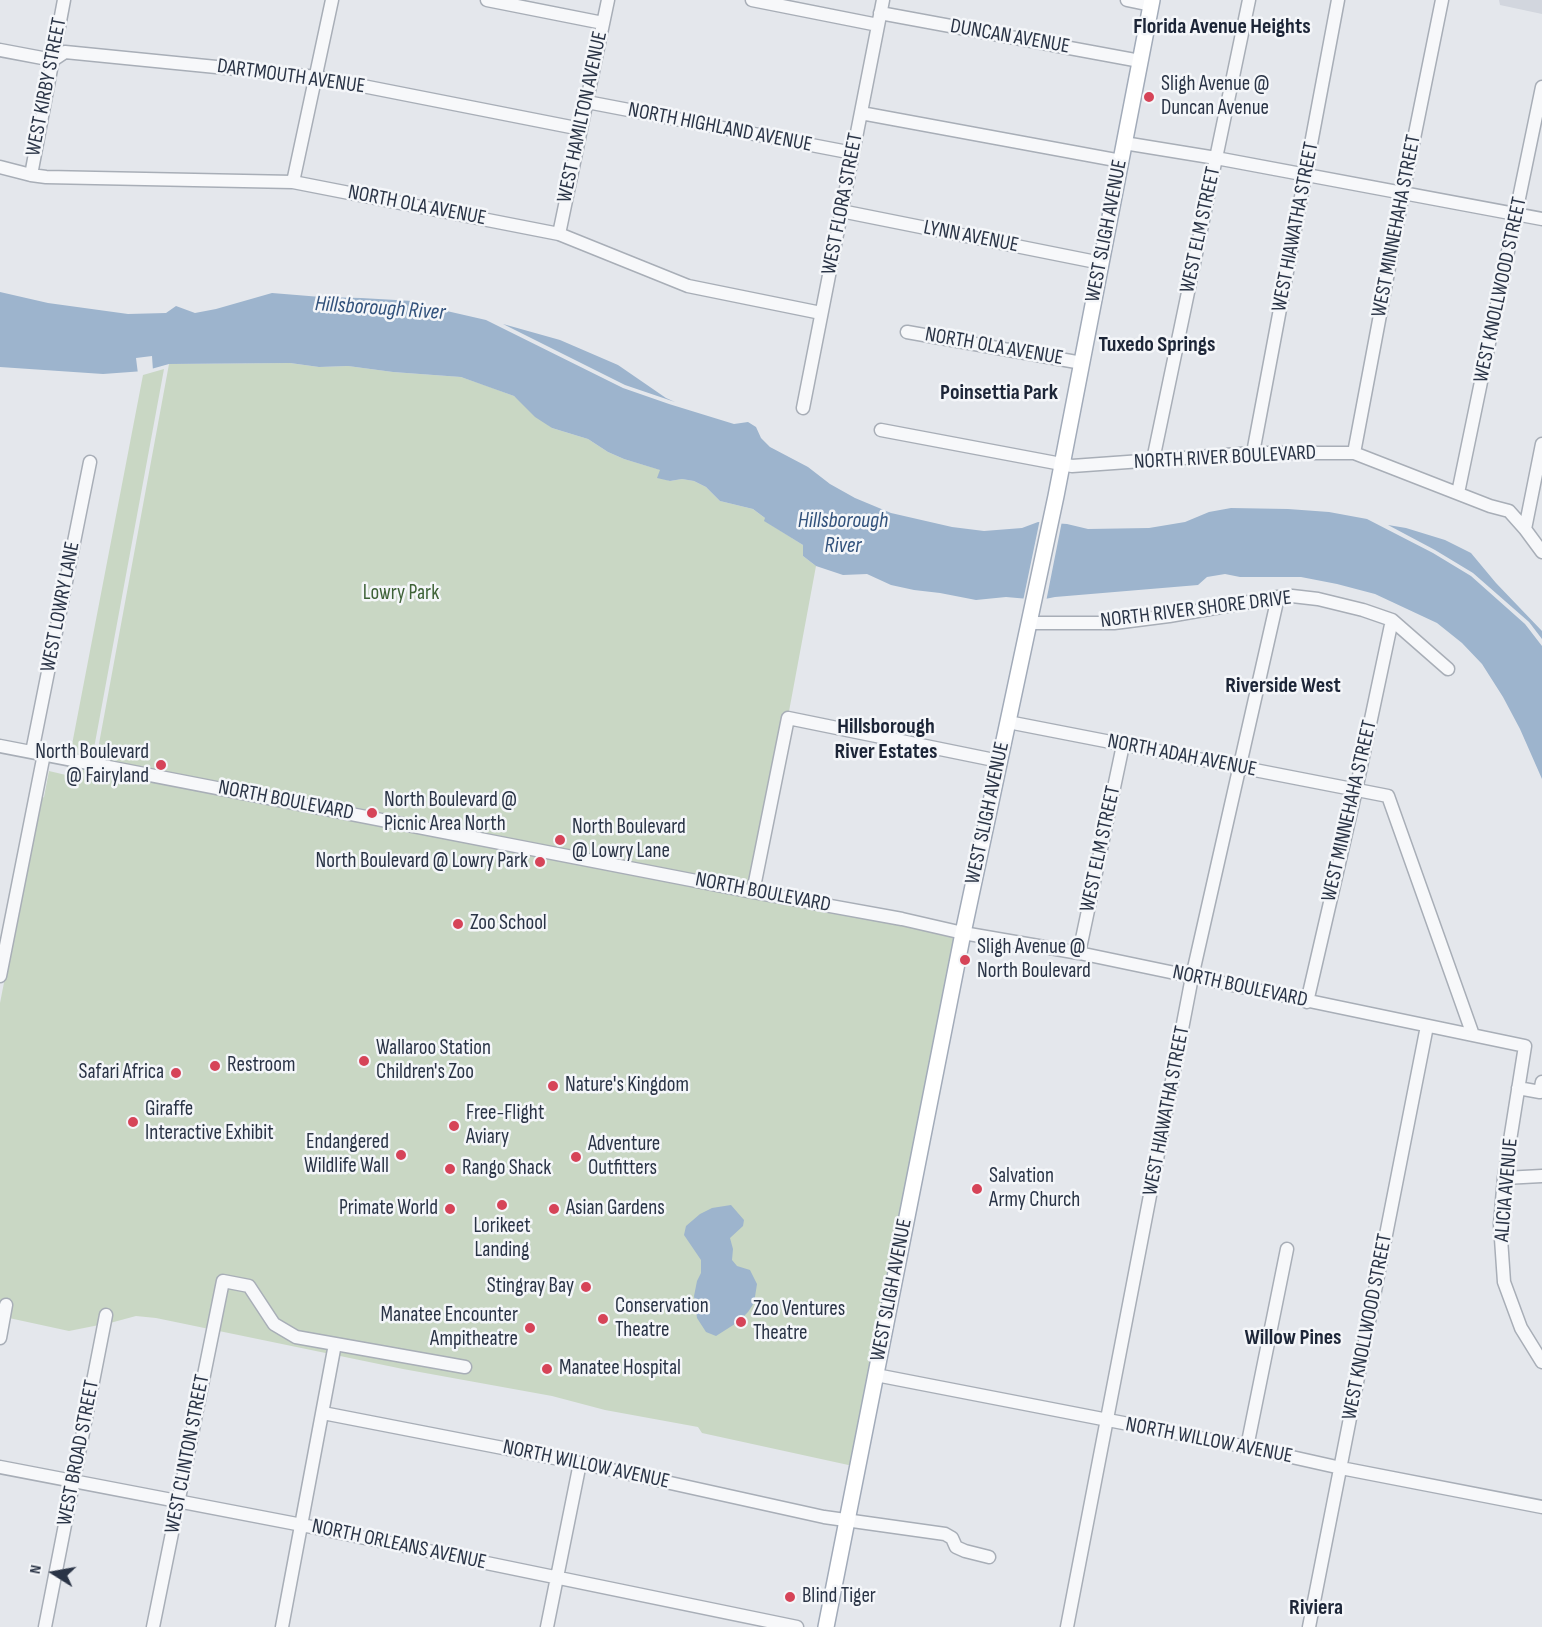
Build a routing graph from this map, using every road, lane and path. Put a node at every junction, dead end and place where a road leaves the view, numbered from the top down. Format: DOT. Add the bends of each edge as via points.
graph roads {
  1 [pos="64,0"];
  2 [pos="333,0"];
  3 [pos="488,0"];
  4 [pos="608,0"];
  5 [pos="752,0"];
  6 [pos="883,0"];
  7 [pos="1127,0"];
  8 [pos="1249,0"];
  9 [pos="1338,0"];
  10 [pos="1442,0"];
  11 [pos="1152,2"];
  12 [pos="879,19"];
  13 [pos="603,23"];
  14 [pos="0,50"];
  15 [pos="53,60"];
  16 [pos="1140,61"];
  17 [pos="317,77"];
  18 [pos="1542,87"];
  19 [pos="587,102"];
  20 [pos="861,113"];
  21 [pos="581,129"];
  22 [pos="1124,143"];
  23 [pos="853,153"];
  24 [pos="1216,158"];
  25 [pos="1121,161"];
  26 [pos="0,167"];
  27 [pos="31,175"];
  28 [pos="1306,175"];
  29 [pos="294,182"];
  30 [pos="1403,193"];
  31 [pos="841,211"];
  32 [pos="1517,214"];
  33 [pos="1542,219"];
  34 [pos="559,234"];
  35 [pos="1101,262"];
  36 [pos="822,313"];
  37 [pos="907,332"];
  38 [pos="1082,363"];
  39 [pos="803,408"];
  40 [pos="881,430"];
  41 [pos="1542,444"];
  42 [pos="1253,453"];
  43 [pos="1354,453"];
  44 [pos="1153,459"];
  45 [pos="90,462"];
  46 [pos="1062,465"];
  47 [pos="1458,493"];
  48 [pos="1525,529"];
  49 [pos="1542,552"];
  50 [pos="1278,597"];
  51 [pos="1030,620"];
  52 [pos="1392,620"];
  53 [pos="1448,669"];
  54 [pos="1008,722"];
  55 [pos="1123,745"];
  56 [pos="0,746"];
  57 [pos="38,753"];
  58 [pos="999,762"];
  59 [pos="1239,767"];
  60 [pos="1356,790"];
  61 [pos="753,892"];
  62 [pos="963,933"];
  63 [pos="1079,953"];
  64 [pos="0,976"];
  65 [pos="1192,977"];
  66 [pos="1307,1002"];
  67 [pos="1427,1026"];
  68 [pos="1473,1035"];
  69 [pos="1525,1046"];
  70 [pos="1542,1082"];
  71 [pos="1523,1089"];
  72 [pos="1542,1176"];
  73 [pos="1504,1178"];
  74 [pos="1287,1249"];
  75 [pos="6,1305"];
  76 [pos="106,1315"];
  77 [pos="0,1338"];
  78 [pos="335,1344"];
  79 [pos="1542,1362"];
  80 [pos="465,1367"];
  81 [pos="876,1375"];
  82 [pos="323,1413"];
  83 [pos="1107,1421"];
  84 [pos="1247,1447"];
  85 [pos="580,1463"];
  86 [pos="0,1467"];
  87 [pos="1341,1468"];
  88 [pos="74,1483"];
  89 [pos="178,1502"];
  90 [pos="1542,1507"];
  91 [pos="848,1520"];
  92 [pos="302,1525"];
  93 [pos="989,1557"];
  94 [pos="557,1578"];
  95 [pos="45,1627"];
  96 [pos="153,1627"];
  97 [pos="282,1627"];
  98 [pos="548,1627"];
  99 [pos="797,1627"];
  100 [pos="826,1627"];
  101 [pos="1067,1627"];
  102 [pos="1309,1627"];
  1 -- 15 [label="street, WEST KIRBY STREET"];
  2 -- 17 [label="street"];
  3 -- 13 [label="street"];
  4 -- 13 [label="street, WEST HAMILTON AVENUE"];
  5 -- 12 [label="street, DUNCAN AVENUE"];
  6 -- 12 [label="street, WEST FLORA STREET"];
  7 -- 11 [label="street"];
  8 -- 24 [label="street, WEST ELM STREET"];
  9 -- 28 [label="street, WEST HIAWATHA STREET"];
  10 -- 30 [label="street, WEST MINNEHAHA STREET"];
  11 -- 16 [label="main road, WEST SLIGH AVENUE"];
  12 -- 16 [label="street, DUNCAN AVENUE"];
  12 -- 20 [label="street, WEST FLORA STREET"];
  13 -- 19 [label="street, WEST HAMILTON AVENUE"];
  14 -- 15 [label="street, DARTMOUTH AVENUE"];
  15 -- 17 [label="street, DARTMOUTH AVENUE" via="65,52"];
  15 -- 27 [label="street, WEST KIRBY STREET"];
  16 -- 22 [label="main road, WEST SLIGH AVENUE"];
  17 -- 21 [label="street, DARTMOUTH AVENUE"];
  17 -- 29 [label="street"];
  18 -- 32 [label="street, WEST KNOLLWOOD STREET"];
  19 -- 21 [label="street, WEST HAMILTON AVENUE"];
  19 -- 23 [label="street, NORTH HIGHLAND AVENUE"];
  20 -- 23 [label="street, WEST FLORA STREET"];
  20 -- 25 [label="street"];
  21 -- 34 [label="street, WEST HAMILTON AVENUE"];
  22 -- 24 [label="street"];
  22 -- 25 [label="main road, WEST SLIGH AVENUE"];
  23 -- 31 [label="street, WEST FLORA STREET"];
  24 -- 28 [label="street"];
  24 -- 44 [label="street, WEST ELM STREET"];
  25 -- 35 [label="main road, WEST SLIGH AVENUE"];
  26 -- 27 [label="street, NORTH OLA AVENUE"];
  27 -- 29 [label="street, NORTH OLA AVENUE"];
  28 -- 30 [label="street"];
  28 -- 42 [label="street, WEST HIAWATHA STREET"];
  29 -- 34 [label="street, NORTH OLA AVENUE"];
  30 -- 32 [label="street"];
  30 -- 43 [label="street, WEST MINNEHAHA STREET"];
  31 -- 35 [label="street, LYNN AVENUE"];
  31 -- 36 [label="street, WEST FLORA STREET"];
  32 -- 33 [label="street"];
  32 -- 47 [label="street, WEST KNOLLWOOD STREET"];
  34 -- 36 [label="street, NORTH OLA AVENUE" via="688,286"];
  35 -- 38 [label="main road, WEST SLIGH AVENUE"];
  36 -- 39 [label="street, WEST FLORA STREET"];
  37 -- 38 [label="street, NORTH OLA AVENUE"];
  38 -- 46 [label="main road, WEST SLIGH AVENUE"];
  40 -- 46 [label="street, NORTH RIVER BOULEVARD"];
  41 -- 48 [label="street"];
  42 -- 43 [label="street, NORTH RIVER BOULEVARD"];
  42 -- 44 [label="street, NORTH RIVER BOULEVARD"];
  43 -- 47 [label="street, NORTH RIVER BOULEVARD"];
  44 -- 46 [label="street, NORTH RIVER BOULEVARD"];
  45 -- 57 [label="street, WEST LOWRY LANE"];
  46 -- 51 [label="main road, WEST SLIGH AVENUE"];
  47 -- 48 [label="street, NORTH RIVER BOULEVARD" via="1509,511"];
  48 -- 49 [label="street, NORTH RIVER BOULEVARD"];
  50 -- 51 [label="street, NORTH RIVER SHORE DRIVE" via="1114,623"];
  50 -- 52 [label="street, NORTH RIVER SHORE DRIVE" via="1318,599"];
  50 -- 59 [label="street, WEST HIAWATHA STREET"];
  51 -- 54 [label="main road, WEST SLIGH AVENUE"];
  52 -- 53 [label="street, NORTH RIVER SHORE DRIVE"];
  52 -- 60 [label="street, WEST MINNEHAHA STREET"];
  54 -- 55 [label="street, NORTH ADAH AVENUE"];
  54 -- 58 [label="main road, WEST SLIGH AVENUE"];
  55 -- 59 [label="street, NORTH ADAH AVENUE"];
  55 -- 63 [label="street, WEST ELM STREET"];
  56 -- 57 [label="street, NORTH BOULEVARD"];
  57 -- 61 [label="street, NORTH BOULEVARD"];
  57 -- 64 [label="street, WEST LOWRY LANE"];
  58 -- 61 [label="street" via="788,718"];
  58 -- 62 [label="main road, WEST SLIGH AVENUE"];
  59 -- 60 [label="street, NORTH ADAH AVENUE"];
  59 -- 65 [label="street, WEST HIAWATHA STREET"];
  60 -- 66 [label="street, WEST MINNEHAHA STREET"];
  60 -- 68 [label="street" via="1388,796"];
  61 -- 62 [label="street, NORTH BOULEVARD"];
  62 -- 63 [label="street, NORTH BOULEVARD"];
  62 -- 81 [label="main road, WEST SLIGH AVENUE"];
  63 -- 65 [label="street, NORTH BOULEVARD"];
  65 -- 66 [label="street, NORTH BOULEVARD"];
  65 -- 83 [label="street, WEST HIAWATHA STREET"];
  66 -- 67 [label="street, NORTH BOULEVARD"];
  67 -- 68 [label="street, NORTH BOULEVARD"];
  67 -- 87 [label="street, WEST KNOLLWOOD STREET"];
  68 -- 69 [label="street, NORTH BOULEVARD"];
  69 -- 71 [label="street, ALICIA AVENUE"];
  70 -- 71 [label="street" via="1540,1092"];
  71 -- 73 [label="street, ALICIA AVENUE"];
  72 -- 73 [label="street"];
  73 -- 79 [label="street, ALICIA AVENUE" via="1500,1224 1504,1282 1521,1328"];
  74 -- 84 [label="street"];
  75 -- 77 [label="street"];
  76 -- 88 [label="street, WEST BROAD STREET"];
  78 -- 80 [label="street"];
  78 -- 82 [label="street"];
  78 -- 89 [label="street, WEST CLINTON STREET" via="296,1337 274,1324 249,1286 223,1281"];
  81 -- 83 [label="street, NORTH WILLOW AVENUE"];
  81 -- 91 [label="main road, WEST SLIGH AVENUE"];
  82 -- 85 [label="street, NORTH WILLOW AVENUE"];
  82 -- 92 [label="street"];
  83 -- 84 [label="street, NORTH WILLOW AVENUE"];
  83 -- 101 [label="street, WEST HIAWATHA STREET"];
  84 -- 87 [label="street, NORTH WILLOW AVENUE"];
  85 -- 91 [label="street, NORTH WILLOW AVENUE"];
  85 -- 94 [label="street"];
  86 -- 88 [label="street, NORTH ORLEANS AVENUE"];
  87 -- 90 [label="street, NORTH WILLOW AVENUE"];
  87 -- 102 [label="street, WEST KNOLLWOOD STREET"];
  88 -- 89 [label="street, NORTH ORLEANS AVENUE"];
  88 -- 95 [label="street, WEST BROAD STREET"];
  89 -- 92 [label="street, NORTH ORLEANS AVENUE"];
  89 -- 96 [label="street, WEST CLINTON STREET"];
  91 -- 93 [label="street, NORTH WILLOW AVENUE" via="945,1534 956,1547"];
  91 -- 100 [label="main road, WEST SLIGH AVENUE"];
  92 -- 94 [label="street, NORTH ORLEANS AVENUE"];
  92 -- 97 [label="street"];
  94 -- 98 [label="street"];
  94 -- 99 [label="street, NORTH ORLEANS AVENUE"];
}
